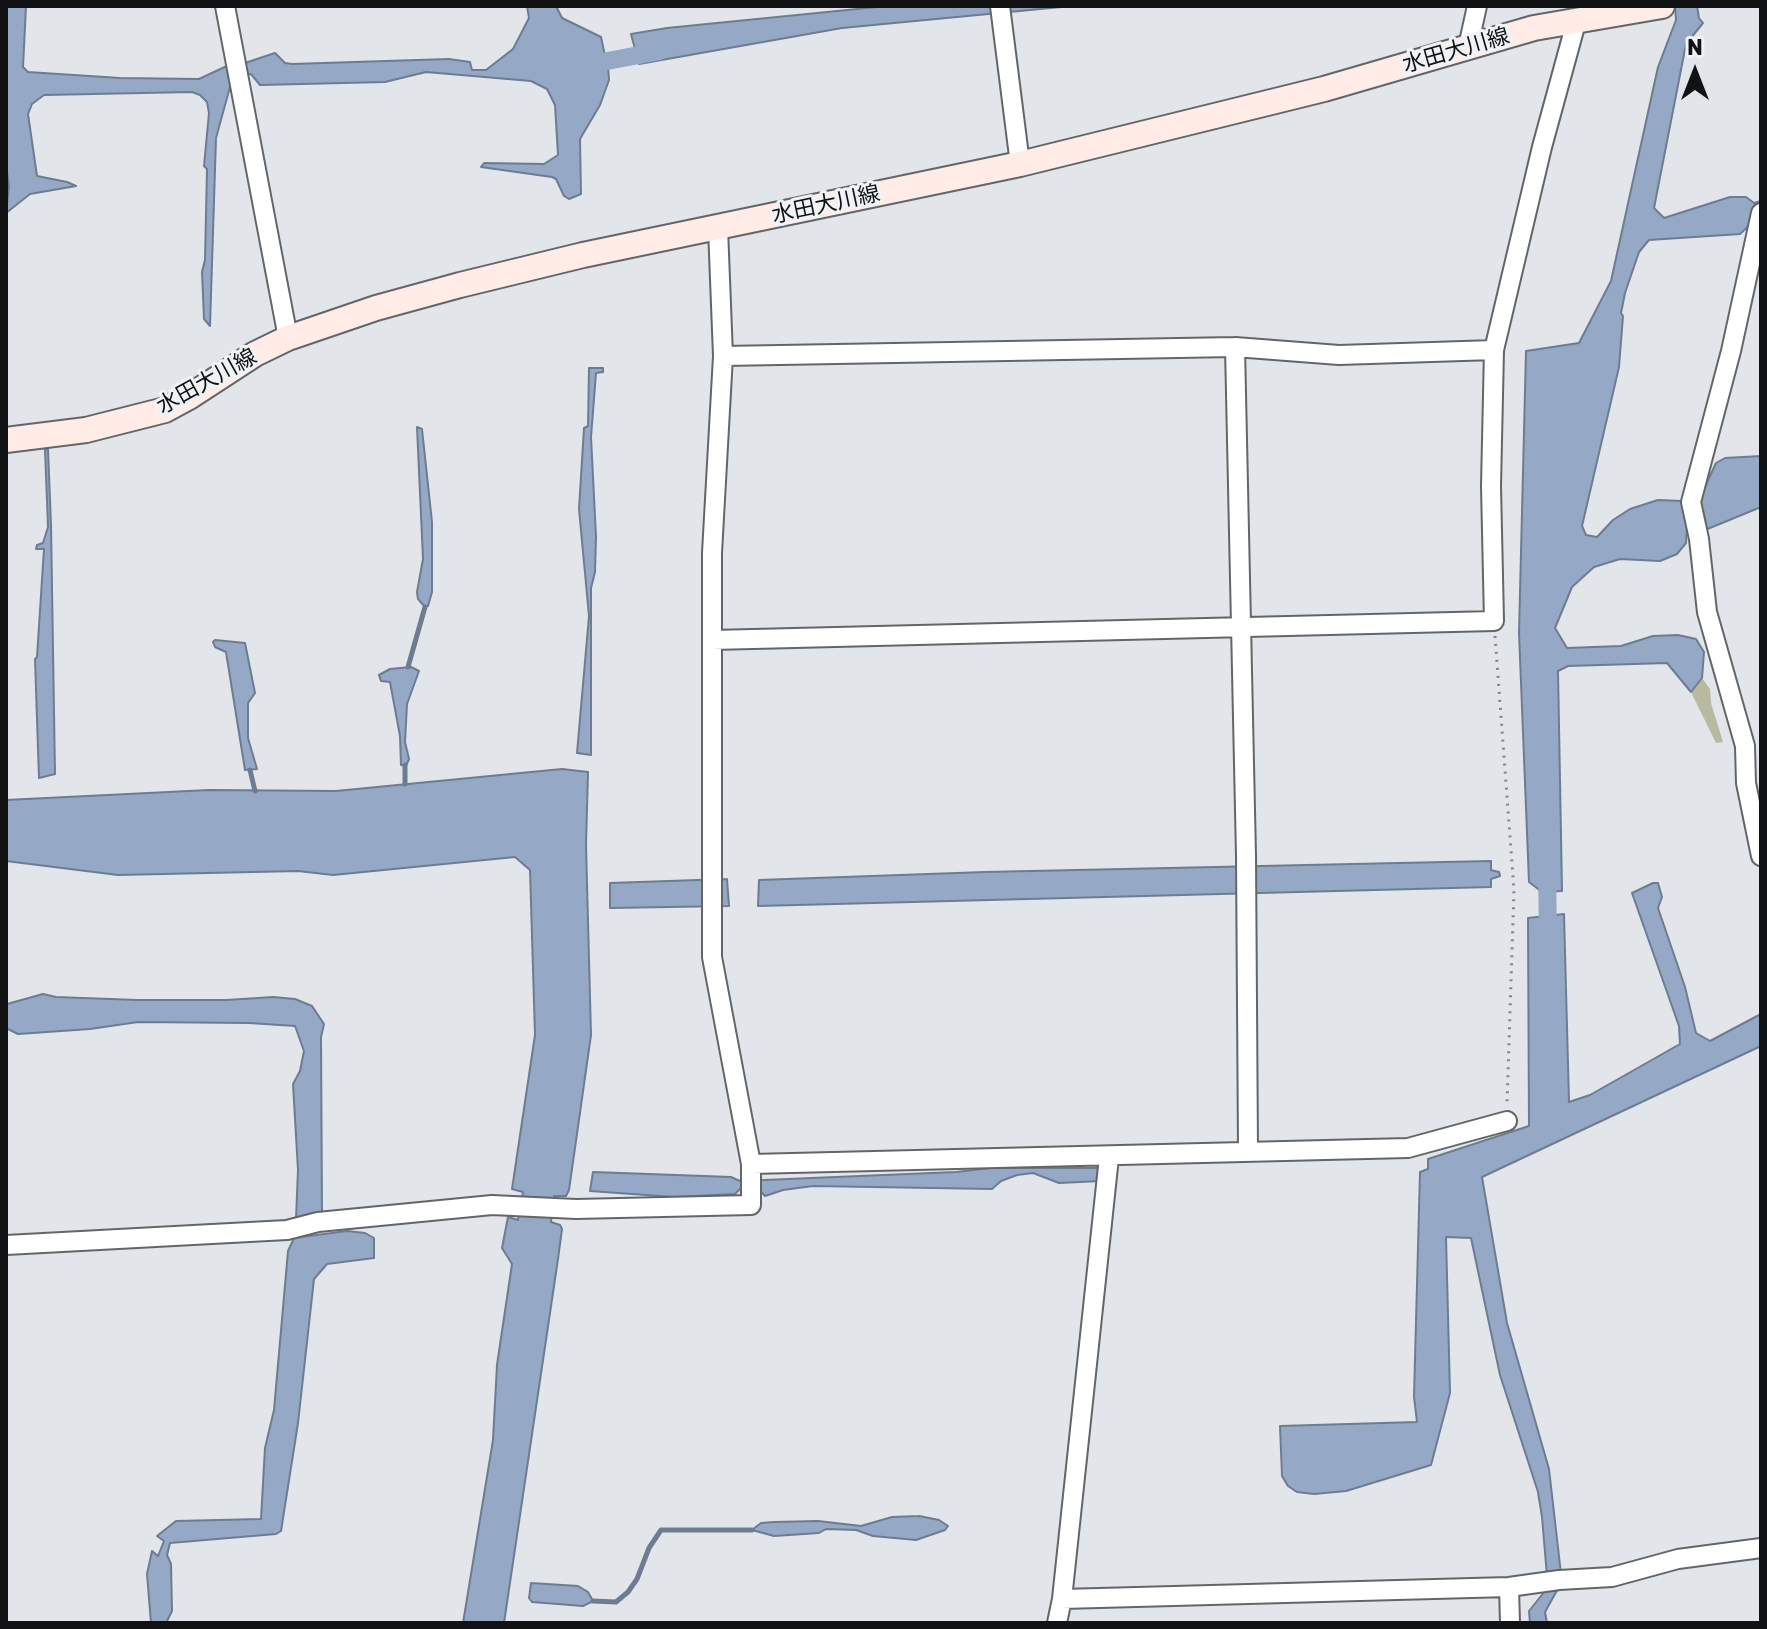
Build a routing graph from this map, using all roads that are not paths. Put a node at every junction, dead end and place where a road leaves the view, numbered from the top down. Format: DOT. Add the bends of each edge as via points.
graph roads {
  1 [pos="225,6"];
  2 [pos="1477,6"];
  3 [pos="1662,6"];
  4 [pos="1001,11"];
  5 [pos="1577,19"];
  6 [pos="1468,47"];
  7 [pos="1020,164"];
  8 [pos="1761,213"];
  9 [pos="718,228"];
  10 [pos="288,338"];
  11 [pos="1235,347"];
  12 [pos="1494,350"];
  13 [pos="723,356"];
  14 [pos="6,440"];
  15 [pos="1240,626"];
  16 [pos="712,640"];
  17 [pos="1761,856"];
  18 [pos="1507,1121"];
  19 [pos="1248,1150"];
  20 [pos="1109,1157"];
  21 [pos="751,1164"];
  22 [pos="6,1245"];
  23 [pos="1761,1548"];
  24 [pos="1518,1586"];
  25 [pos="1062,1599"];
  26 [pos="1057,1623"];
  27 [pos="1510,1623"];
  1 -- 10 [label="street"];
  2 -- 6 [label="street"];
  3 -- 5 [label="main road, 水田大川線"];
  4 -- 7 [label="street"];
  5 -- 6 [label="main road, 水田大川線"];
  5 -- 12 [label="street"];
  6 -- 7 [label="main road, 水田大川線" via="1310,93"];
  7 -- 9 [label="main road, 水田大川線"];
  8 -- 17 [label="street" via="1691,502 1707,612 1745,746 1746,783"];
  9 -- 10 [label="main road, 水田大川線" via="460,285"];
  9 -- 13 [label="street"];
  10 -- 14 [label="main road, 水田大川線" via="165,410 86,430"];
  11 -- 12 [label="street" via="1339,355"];
  11 -- 13 [label="street"];
  11 -- 15 [label="street"];
  12 -- 15 [label="street" via="1494,621"];
  13 -- 16 [label="street"];
  15 -- 16 [label="street"];
  15 -- 19 [label="street"];
  16 -- 21 [label="street" via="712,957"];
  18 -- 19 [label="street" via="1408,1148"];
  19 -- 20 [label="street"];
  20 -- 21 [label="street"];
  20 -- 25 [label="street"];
  21 -- 22 [label="street" via="751,1205 492,1205 318,1222 287,1230"];
  23 -- 24 [label="street" via="1678,1559 1612,1577"];
  24 -- 25 [label="street"];
  24 -- 27 [label="street"];
  25 -- 26 [label="street"];
}
